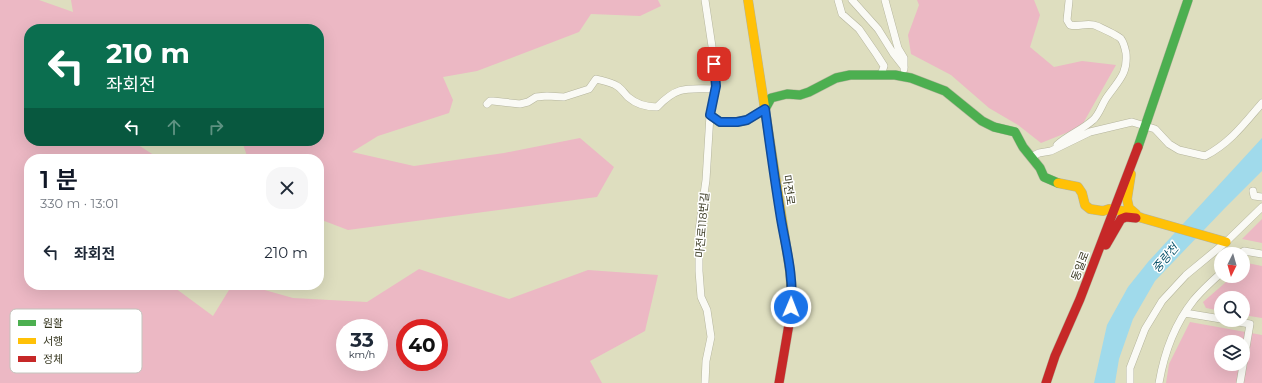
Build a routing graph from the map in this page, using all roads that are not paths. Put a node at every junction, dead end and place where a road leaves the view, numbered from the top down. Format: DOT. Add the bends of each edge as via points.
graph roads {
  1 [pos="705,0"];
  2 [pos="748,0"];
  3 [pos="838,0"];
  4 [pos="852,0"];
  5 [pos="885,0"];
  6 [pos="1068,0"];
  7 [pos="1188,0"];
  8 [pos="904,67"];
  9 [pos="881,75"];
  10 [pos="904,77"];
  11 [pos="716,89"];
  12 [pos="487,104"];
  13 [pos="1262,104"];
  14 [pos="765,109"];
  15 [pos="710,115"];
  16 [pos="1145,126"];
  17 [pos="1051,151"];
  18 [pos="1031,157"];
  19 [pos="1133,158"];
  20 [pos="1253,192"];
  21 [pos="1262,197"];
  22 [pos="1262,207"];
  23 [pos="1114,209"];
  24 [pos="1142,218"];
  25 [pos="1222,240"];
  26 [pos="1250,252"];
  27 [pos="1262,254"];
  28 [pos="1093,265"];
  29 [pos="1214,280"];
  30 [pos="1185,313"];
  31 [pos="1214,318"];
  32 [pos="1249,327"];
  33 [pos="705,383"];
  34 [pos="779,383"];
  35 [pos="1046,383"];
  36 [pos="1130,383"];
  37 [pos="1158,383"];
  38 [pos="1240,383"];
  1 -- 11 [label="street, 마전로118번길"];
  2 -- 14 [label="street, 마전로"];
  3 -- 9 [label="street" via="842,14 859,30 881,60 884,66"];
  4 -- 8 [label="street" via="878,29"];
  5 -- 8 [label="street" via="898,48 904,58"];
  6 -- 17 [label="street" via="1067,20 1070,25 1076,27 1092,24 1121,38 1125,46 1126,61 1123,76 1094,119 1066,137"];
  7 -- 16 [label="street"];
  8 -- 10 [label="street"];
  9 -- 10 [label="street"];
  9 -- 14 [label="street" via="836,78 800,95 787,94 771,98"];
  10 -- 18 [label="street" via="945,91 994,128 1015,132"];
  11 -- 12 [label="street" via="677,90 657,107 651,107 634,102 612,83 596,79 589,89 564,97 542,96 520,104 490,101"];
  11 -- 15 [label="street, 마전로118번길"];
  13 -- 16 [label="street" via="1233,137 1205,156 1179,150 1154,129"];
  14 -- 15 [label="street" via="747,120 737,122 720,122"];
  14 -- 34 [label="street, 마전로" via="792,290"];
  15 -- 33 [label="street, 마전로118번길" via="706,180 699,230 701,297 707,310 711,337"];
  16 -- 17 [label="street" via="1132,122 1090,132"];
  16 -- 19 [label="street"];
  17 -- 18 [label="street"];
  18 -- 23 [label="street" via="1044,177 1078,187 1085,205 1090,209"];
  19 -- 23 [label="street, 동일로"];
  19 -- 24 [label="street" via="1127,199 1129,208"];
  20 -- 21 [label="street" via="1254,196"];
  22 -- 25 [label="street"];
  23 -- 24 [label="street"];
  23 -- 28 [label="street, 동일로"];
  24 -- 25 [label="street"];
  24 -- 28 [label="street" via="1124,217 1120,220"];
  25 -- 36 [label="street" via="1162,301 1145,329 1130,368"];
  26 -- 27 [label="street"];
  28 -- 35 [label="street, 동일로"];
  29 -- 30 [label="street" via="1192,302"];
  30 -- 31 [label="street"];
  30 -- 37 [label="street" via="1171,339"];
  32 -- 38 [label="street"];
}
